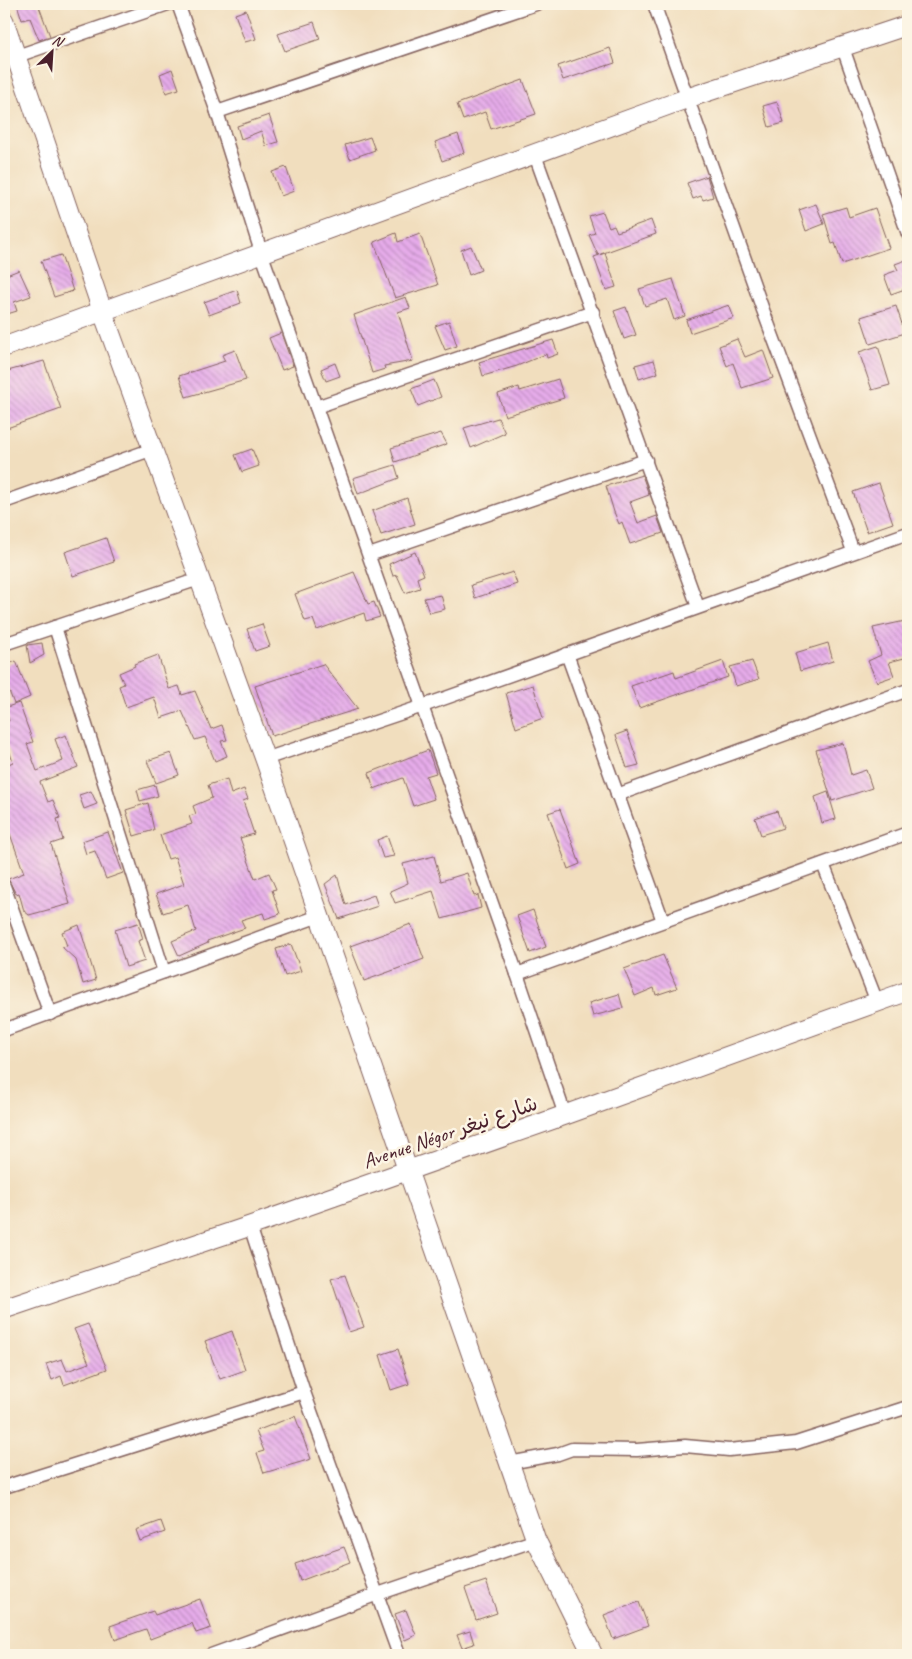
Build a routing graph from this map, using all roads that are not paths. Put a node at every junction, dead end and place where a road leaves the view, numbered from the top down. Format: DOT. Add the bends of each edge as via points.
graph roads {
  1 [pos="168,4"];
  2 [pos="178,4"];
  3 [pos="536,4"];
  4 [pos="654,4"];
  5 [pos="4,21"];
  6 [pos="908,26"];
  7 [pos="843,48"];
  8 [pos="17,56"];
  9 [pos="688,98"];
  10 [pos="217,112"];
  11 [pos="536,155"];
  12 [pos="903,204"];
  13 [pos="908,234"];
  14 [pos="261,252"];
  15 [pos="102,310"];
  16 [pos="593,312"];
  17 [pos="4,346"];
  18 [pos="316,407"];
  19 [pos="153,449"];
  20 [pos="646,460"];
  21 [pos="4,502"];
  22 [pos="908,533"];
  23 [pos="853,551"];
  24 [pos="369,556"];
  25 [pos="199,579"];
  26 [pos="698,607"];
  27 [pos="55,626"];
  28 [pos="4,644"];
  29 [pos="567,654"];
  30 [pos="908,690"];
  31 [pos="423,706"];
  32 [pos="265,759"];
  33 [pos="617,796"];
  34 [pos="908,833"];
  35 [pos="824,864"];
  36 [pos="4,886"];
  37 [pos="319,916"];
  38 [pos="663,921"];
  39 [pos="164,972"];
  40 [pos="517,974"];
  41 [pos="908,991"];
  42 [pos="877,1002"];
  43 [pos="50,1014"];
  44 [pos="4,1030"];
  45 [pos="565,1115"];
  46 [pos="406,1171"];
  47 [pos="250,1226"];
  48 [pos="4,1309"];
  49 [pos="304,1392"];
  50 [pos="908,1407"];
  51 [pos="509,1463"];
  52 [pos="4,1488"];
  53 [pos="536,1540"];
  54 [pos="378,1594"];
  55 [pos="211,1655"];
  56 [pos="399,1655"];
  57 [pos="594,1655"];
  1 -- 8 [label="street"];
  2 -- 10 [label="street"];
  3 -- 10 [label="street"];
  4 -- 9 [label="street"];
  5 -- 8 [label="street"];
  6 -- 7 [label="street"];
  7 -- 9 [label="street"];
  7 -- 12 [label="street"];
  8 -- 15 [label="street"];
  9 -- 11 [label="street"];
  9 -- 23 [label="street"];
  10 -- 14 [label="street"];
  11 -- 14 [label="street"];
  11 -- 16 [label="street"];
  12 -- 13 [label="street"];
  14 -- 15 [label="street"];
  14 -- 18 [label="street"];
  15 -- 17 [label="street"];
  15 -- 19 [label="street"];
  16 -- 18 [label="street"];
  16 -- 20 [label="street"];
  18 -- 24 [label="street"];
  19 -- 21 [label="street"];
  19 -- 25 [label="street"];
  20 -- 24 [label="street"];
  20 -- 26 [label="street"];
  22 -- 23 [label="street"];
  23 -- 26 [label="street"];
  24 -- 31 [label="street"];
  25 -- 27 [label="street"];
  25 -- 32 [label="street"];
  26 -- 29 [label="street"];
  27 -- 28 [label="street"];
  27 -- 39 [label="street"];
  29 -- 31 [label="street"];
  29 -- 33 [label="street"];
  30 -- 33 [label="street"];
  31 -- 32 [label="street"];
  31 -- 40 [label="street"];
  32 -- 37 [label="street"];
  33 -- 38 [label="street"];
  34 -- 35 [label="street"];
  35 -- 38 [label="street"];
  35 -- 42 [label="street"];
  36 -- 43 [label="street"];
  37 -- 39 [label="street"];
  37 -- 46 [label="street"];
  38 -- 40 [label="street"];
  39 -- 43 [label="street"];
  40 -- 45 [label="street"];
  41 -- 42 [label="street, Avenue Négor شارع نيغر"];
  42 -- 45 [label="street, Avenue Négor شارع نيغر"];
  43 -- 44 [label="street"];
  45 -- 46 [label="street, Avenue Négor شارع نيغر"];
  46 -- 47 [label="street, Avenue Négor شارع نيغر"];
  46 -- 51 [label="street"];
  47 -- 48 [label="street, Avenue Négor شارع نيغر"];
  47 -- 49 [label="street"];
  49 -- 52 [label="street"];
  49 -- 54 [label="street"];
  50 -- 51 [label="street" via="796,1443 729,1450 685,1446 637,1450 572,1449"];
  51 -- 53 [label="street"];
  53 -- 54 [label="street"];
  53 -- 57 [label="street"];
  54 -- 55 [label="street"];
  54 -- 56 [label="street"];
}
